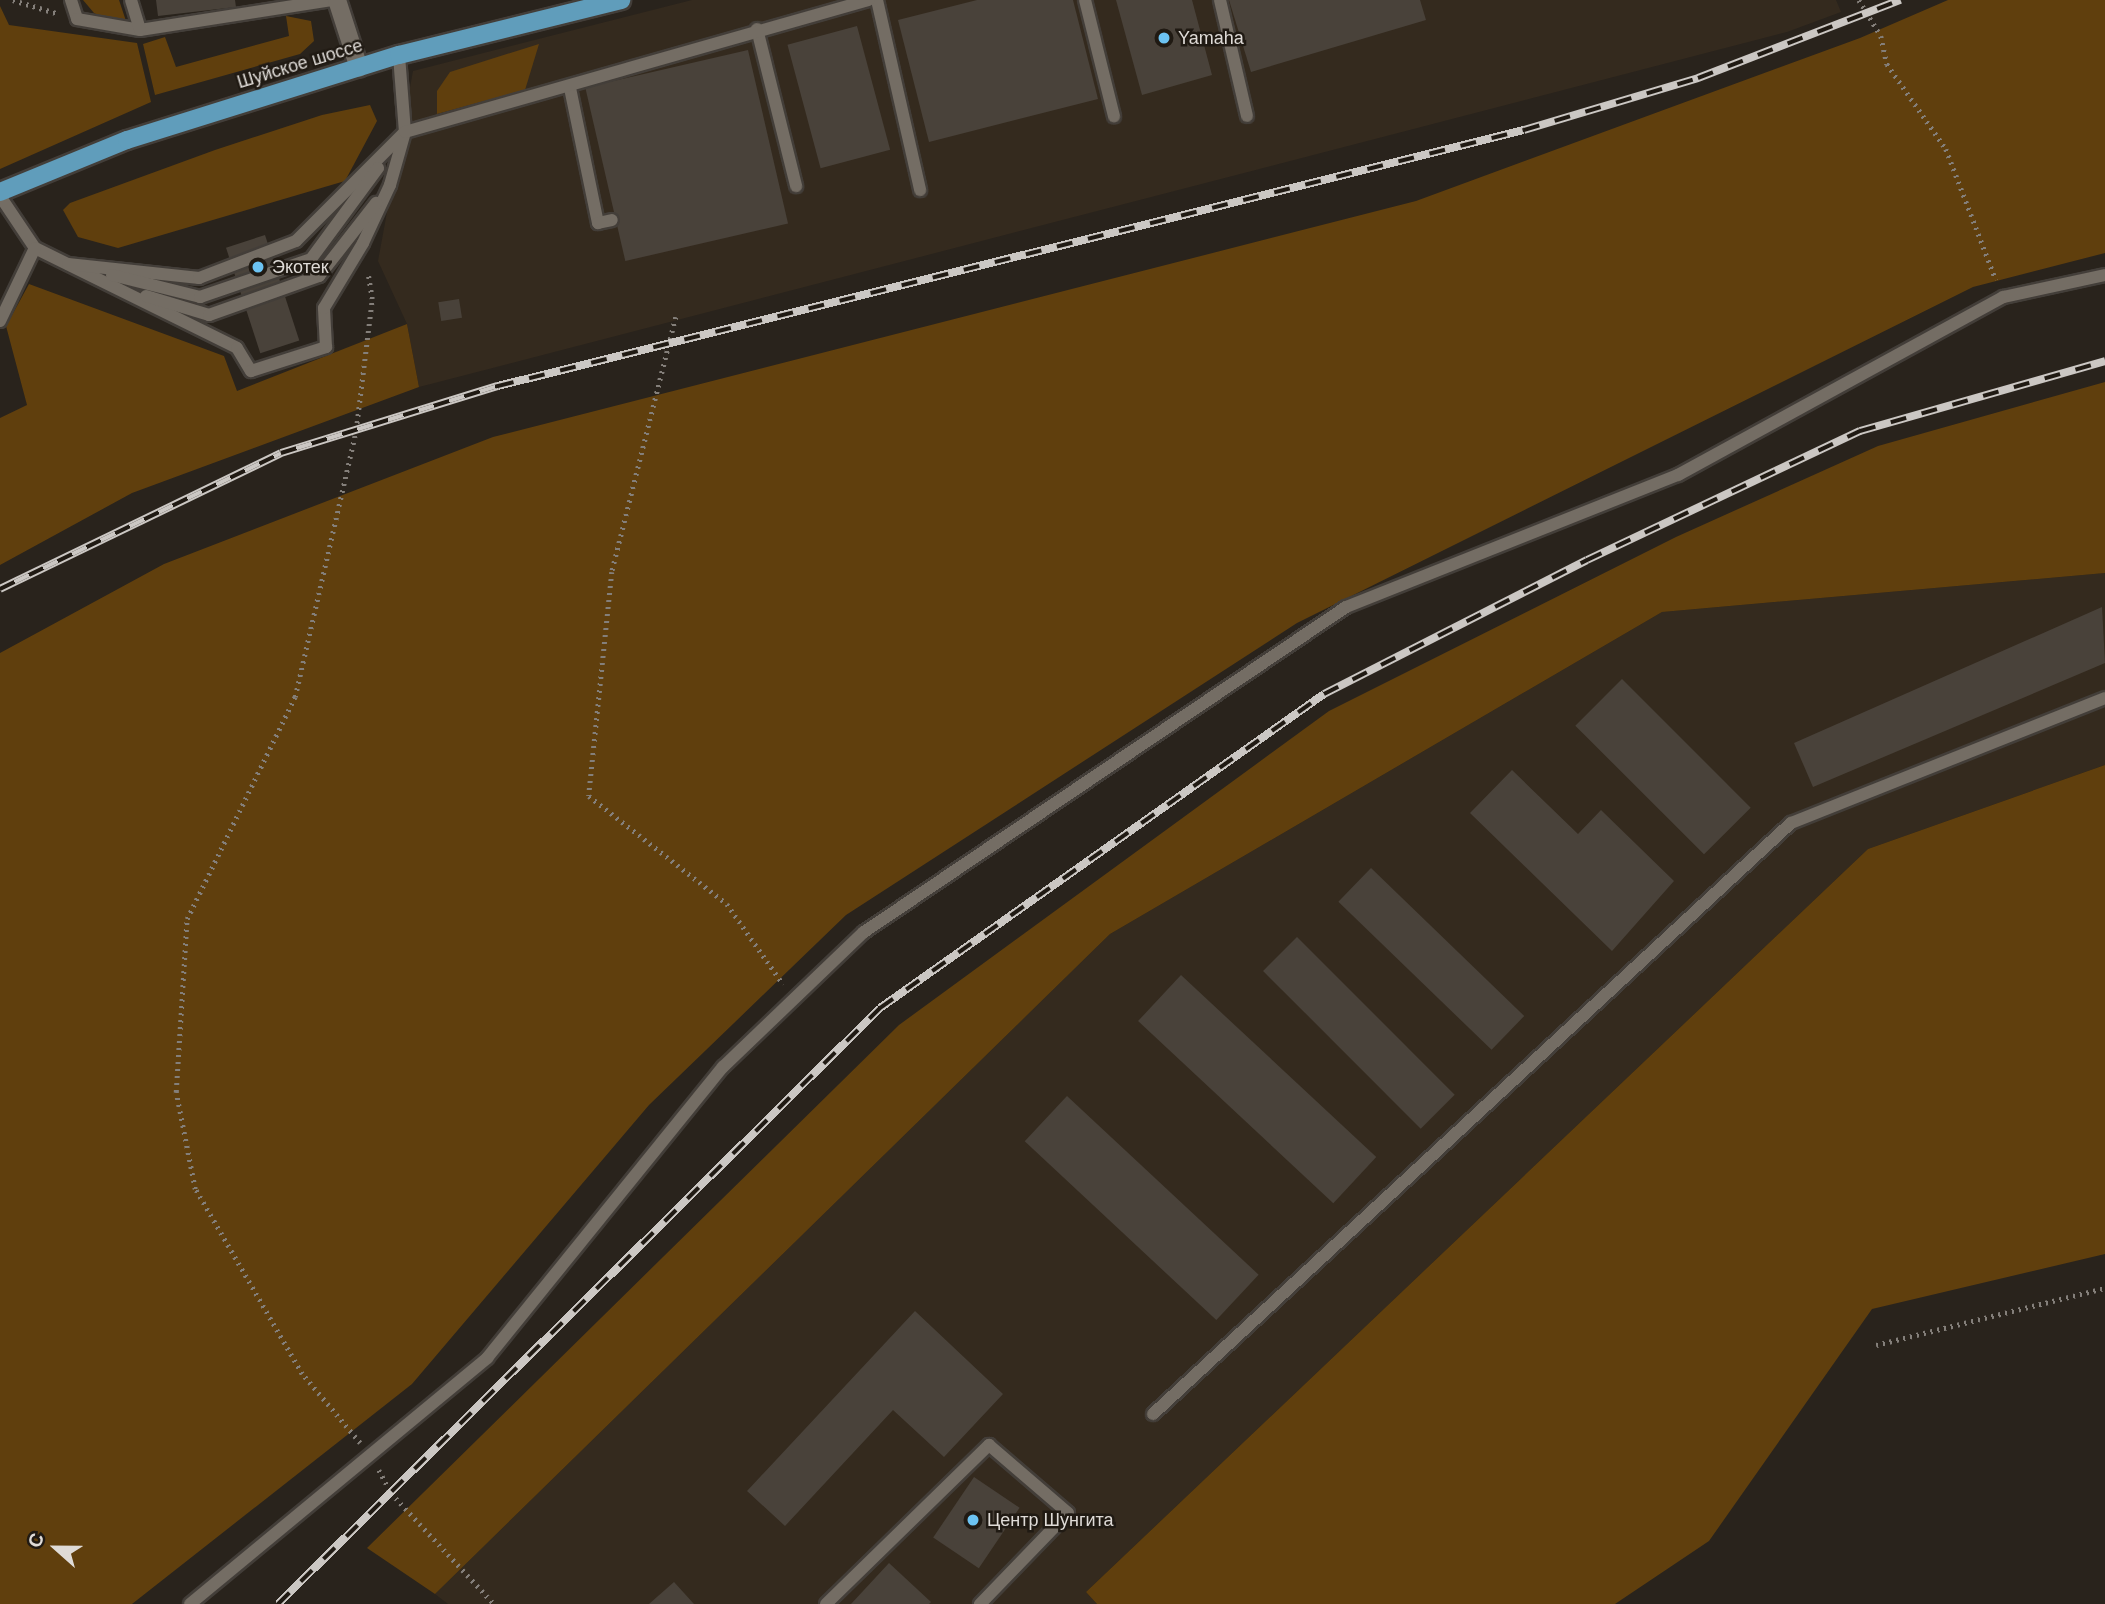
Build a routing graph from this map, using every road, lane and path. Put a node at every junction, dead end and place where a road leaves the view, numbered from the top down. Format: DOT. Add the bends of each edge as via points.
graph roads {
  1 [pos="13,0"];
  2 [pos="71,0"];
  3 [pos="131,0"];
  4 [pos="242,0"];
  5 [pos="334,0"];
  6 [pos="621,0"];
  7 [pos="869,0"];
  8 [pos="877,0"];
  9 [pos="1085,0"];
  10 [pos="1220,0"];
  11 [pos="1859,0"];
  12 [pos="244,14"];
  13 [pos="77,19"];
  14 [pos="757,29"];
  15 [pos="140,30"];
  16 [pos="399,55"];
  17 [pos="359,68"];
  18 [pos="570,88"];
  19 [pos="1114,116"];
  20 [pos="1247,116"];
  21 [pos="405,132"];
  22 [pos="390,185"];
  23 [pos="796,186"];
  24 [pos="920,190"];
  25 [pos="0,194"];
  26 [pos="612,220"];
  27 [pos="363,243"];
  28 [pos="35,248"];
  29 [pos="68,264"];
  30 [pos="2105,275"];
  31 [pos="109,284"];
  32 [pos="2003,297"];
  33 [pos="676,317"];
  34 [pos="0,321"];
  35 [pos="2105,698"];
  36 [pos="794,999"];
  37 [pos="2105,1288"];
  38 [pos="1876,1345"];
  39 [pos="1153,1414"];
  40 [pos="370,1455"];
  41 [pos="190,1604"];
  42 [pos="494,1604"];
  43 [pos="826,1604"];
  44 [pos="980,1604"];
  1 -- 13 [label="path"];
  2 -- 13 [label="lane"];
  3 -- 15 [label="lane"];
  4 -- 12 [label="lane"];
  5 -- 12 [label="lane"];
  5 -- 17 [label="street"];
  6 -- 16 [label="main road, Шуйское шоссе"];
  7 -- 14 [label="lane"];
  8 -- 24 [label="lane"];
  9 -- 19 [label="lane"];
  10 -- 20 [label="lane"];
  11 -- 32 [label="path" via="1881,36 1887,64 1946,149"];
  12 -- 15 [label="lane"];
  13 -- 15 [label="lane"];
  14 -- 18 [label="lane"];
  14 -- 23 [label="lane"];
  16 -- 17 [label="main road, Шуйское шоссе"];
  16 -- 21 [label="lane"];
  17 -- 25 [label="main road, Шуйское шоссе" via="127,140"];
  18 -- 21 [label="lane"];
  18 -- 26 [label="lane" via="598,223"];
  21 -- 22 [label="lane"];
  21 -- 29 [label="lane" via="296,242 199,278"];
  21 -- 29 [label="lane" via="311,259 200,298"];
  22 -- 27 [label="lane"];
  22 -- 31 [label="lane" via="319,276 209,315"];
  25 -- 28 [label="lane"];
  27 -- 31 [label="lane" via="324,308 326,347 251,371 237,348"];
  27 -- 40 [label="path" via="372,299 356,430 295,697 187,919 176,1092 195,1189 302,1374"];
  28 -- 29 [label="lane"];
  28 -- 34 [label="lane"];
  29 -- 31 [label="lane"];
  30 -- 32 [label="lane"];
  32 -- 36 [label="lane" via="1678,475 1346,607 864,932"];
  33 -- 36 [label="path" via="612,572 589,796 727,904"];
  35 -- 39 [label="lane" via="1791,823"];
  36 -- 40 [label="lane" via="723,1068 487,1358"];
  37 -- 38 [label="path"];
  40 -- 41 [label="lane"];
  40 -- 42 [label="path" via="391,1493"];
  43 -- 44 [label="lane" via="989,1445 1068,1513"];
}
